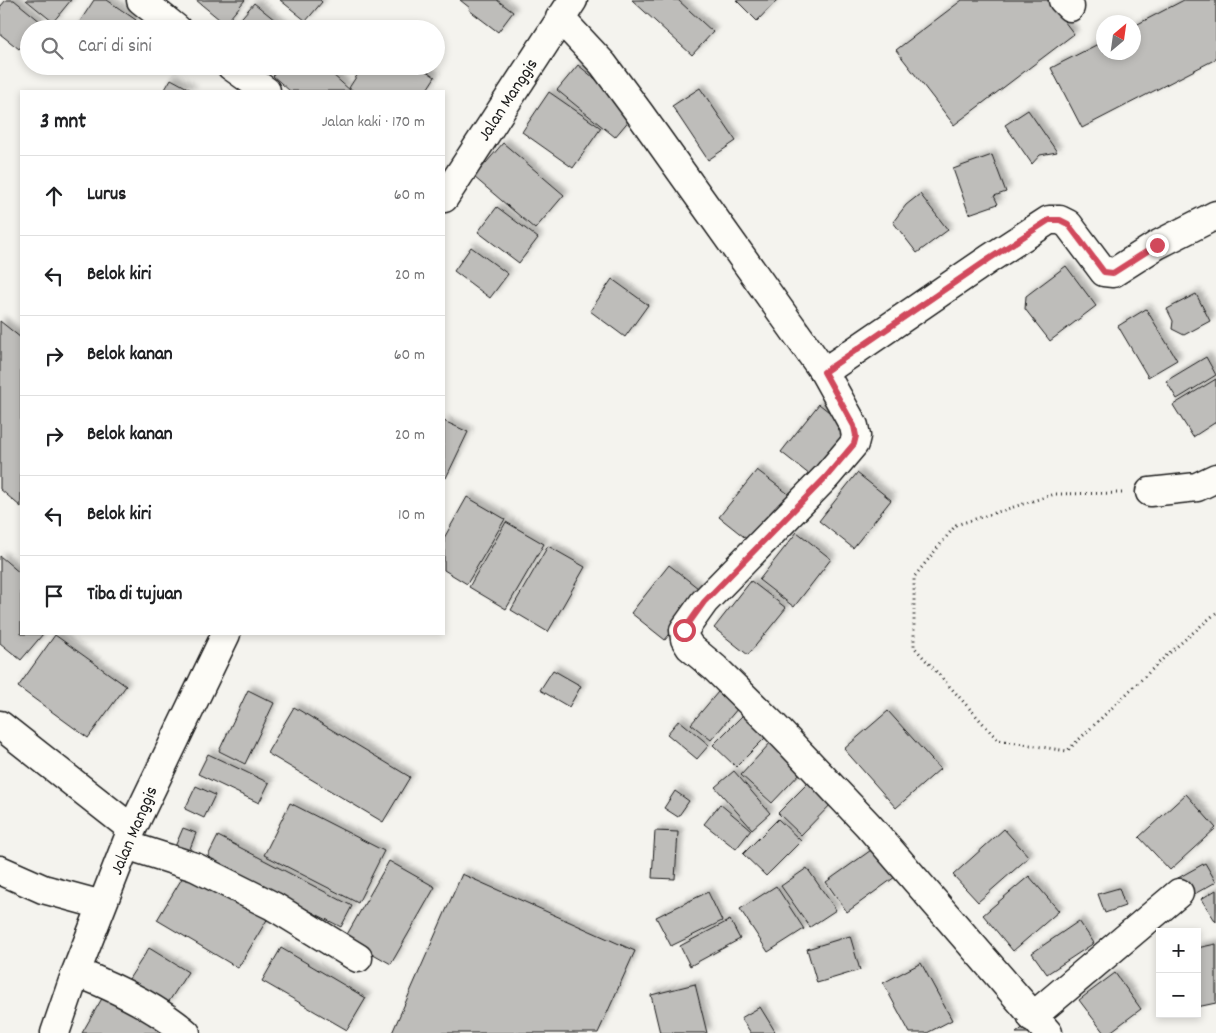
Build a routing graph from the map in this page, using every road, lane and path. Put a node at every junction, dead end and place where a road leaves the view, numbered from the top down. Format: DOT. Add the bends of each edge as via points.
graph roads {
  1 [pos="141,0"];
  2 [pos="567,9"];
  3 [pos="166,20"];
  4 [pos="244,75"];
  5 [pos="265,90"];
  6 [pos="446,190"];
  7 [pos="1216,215"];
  8 [pos="824,372"];
  9 [pos="1216,478"];
  10 [pos="1150,492"];
  11 [pos="1216,612"];
  12 [pos="226,635"];
  13 [pos="0,725"];
  14 [pos="129,837"];
  15 [pos="0,870"];
  16 [pos="1179,893"];
  17 [pos="102,905"];
  18 [pos="358,958"];
  19 [pos="76,972"];
  20 [pos="1040,1025"];
  21 [pos="55,1033"];
  22 [pos="186,1033"];
  1 -- 3 [label="street"];
  2 -- 6 [label="street, Jalan Manggis"];
  2 -- 8 [label="street"];
  4 -- 5 [label="street"];
  7 -- 8 [label="street" via="1157,245 1113,273 1104,272 1068,224 1049,220"];
  8 -- 20 [label="street" via="854,426 854,444 704,602 684,630 685,639 868,825"];
  9 -- 10 [label="street" via="1197,487"];
  10 -- 11 [label="path" via="1055,494 956,525 914,576 914,647 998,740 1067,751 1166,655"];
  12 -- 14 [label="street, Jalan Manggis"];
  13 -- 14 [label="street"];
  14 -- 17 [label="street, Jalan Manggis"];
  14 -- 18 [label="street" via="273,906"];
  15 -- 17 [label="street" via="43,889"];
  16 -- 20 [label="street"];
  17 -- 19 [label="street, Jalan Manggis"];
  19 -- 21 [label="street, Jalan Manggis"];
  19 -- 22 [label="street" via="131,998"];
}
